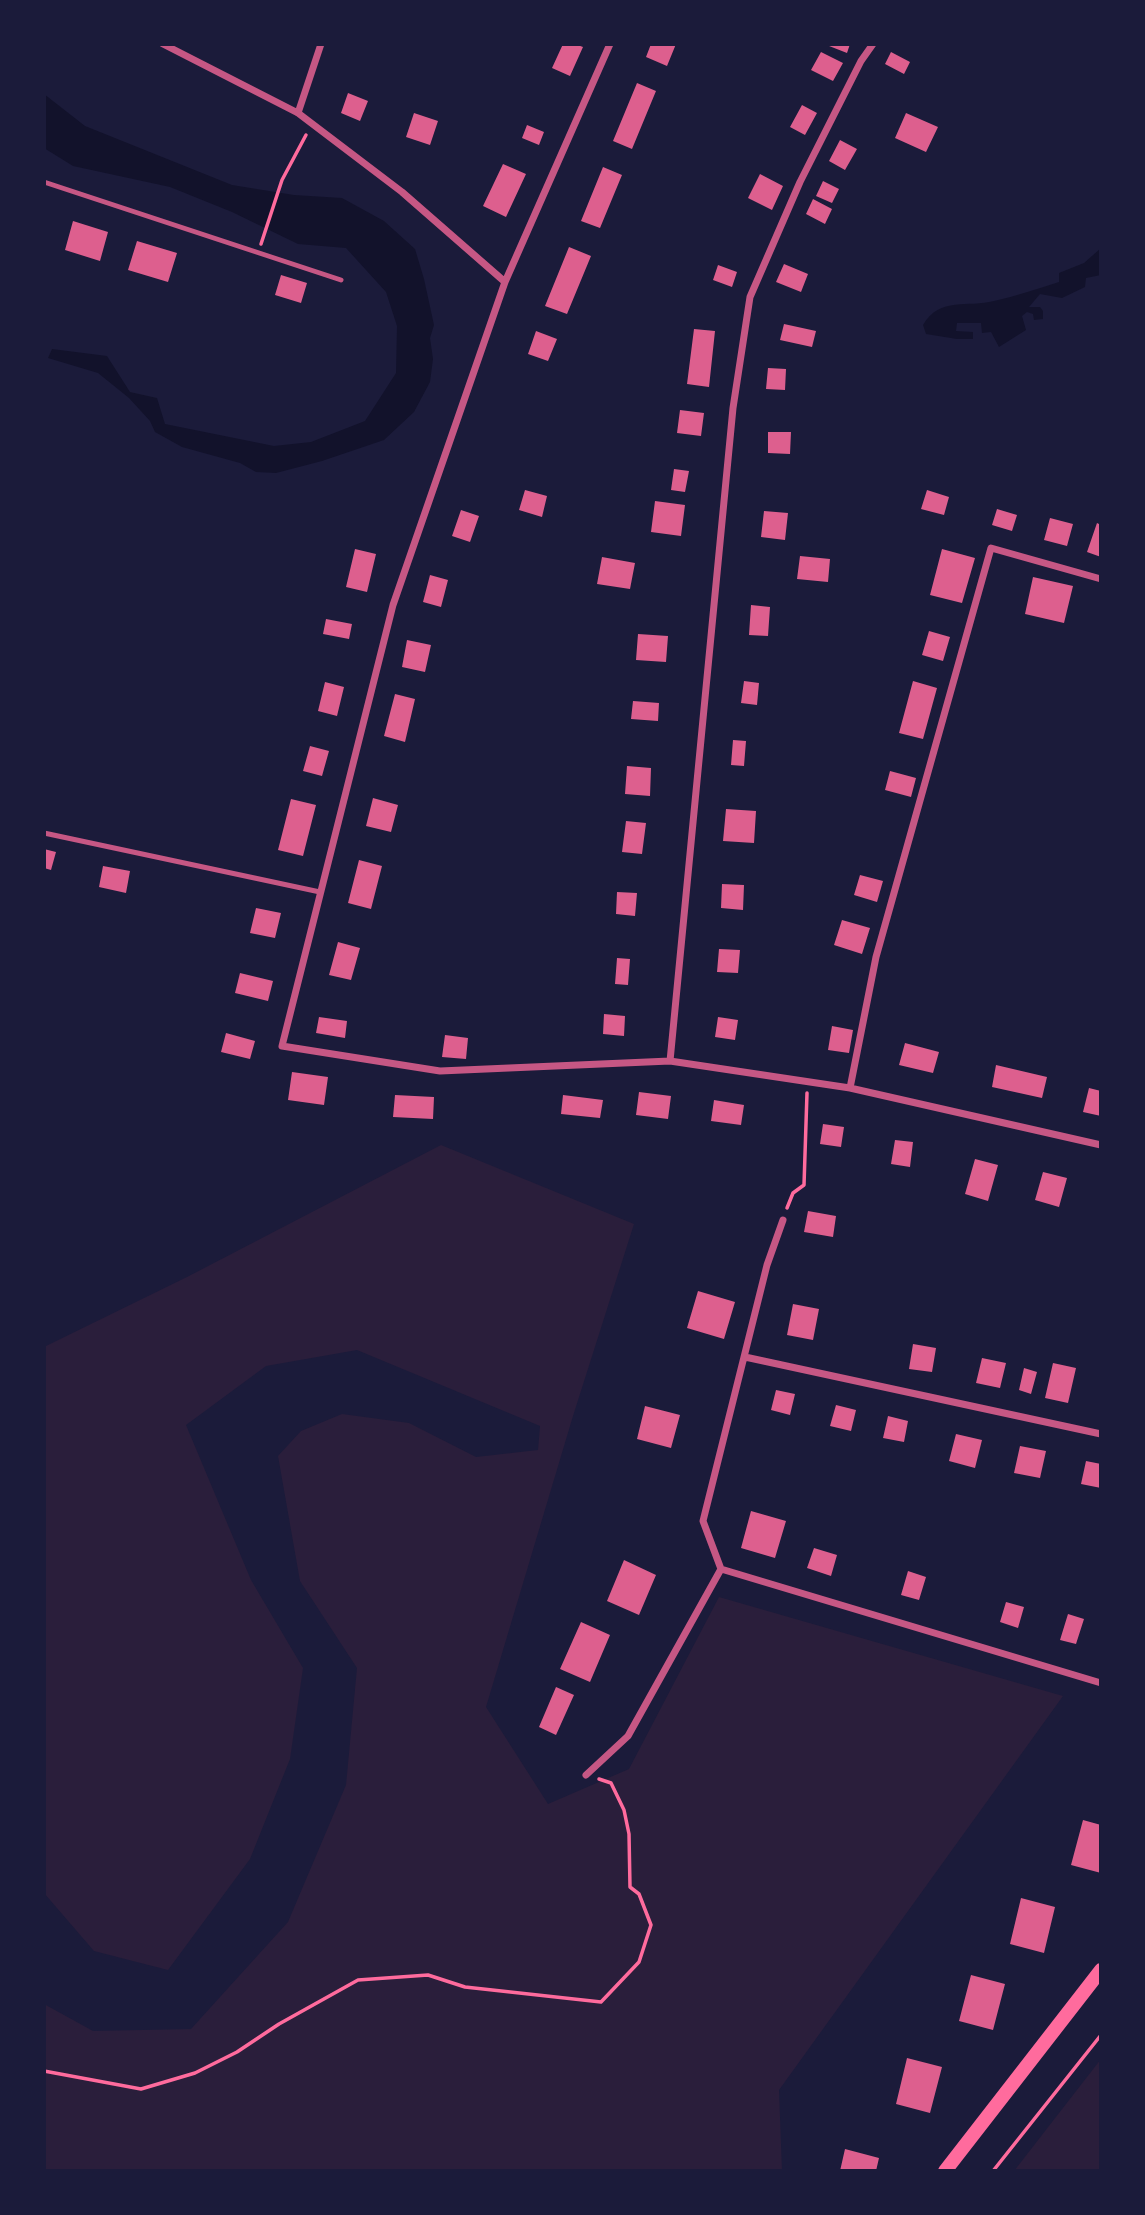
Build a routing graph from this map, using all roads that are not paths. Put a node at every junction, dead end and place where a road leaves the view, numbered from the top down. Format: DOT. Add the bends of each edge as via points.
graph roads {
  1 [pos="163,44"];
  2 [pos="321,44"];
  3 [pos="610,44"];
  4 [pos="873,44"];
  5 [pos="298,113"];
  6 [pos="44,181"];
  7 [pos="341,280"];
  8 [pos="505,282"];
  9 [pos="1101,579"];
  10 [pos="44,833"];
  11 [pos="320,892"];
  12 [pos="670,1061"];
  13 [pos="850,1088"];
  14 [pos="1101,1145"];
  15 [pos="783,1220"];
  16 [pos="745,1357"];
  17 [pos="1101,1434"];
  18 [pos="721,1569"];
  19 [pos="1101,1683"];
  20 [pos="586,1775"];
  21 [pos="1101,1970"];
  22 [pos="945,2171"];
  1 -- 5 [label="street"];
  2 -- 5 [label="street"];
  3 -- 8 [label="street"];
  4 -- 12 [label="street" via="800,182 750,297 733,408"];
  5 -- 8 [label="street" via="401,192"];
  6 -- 7 [label="lane"];
  8 -- 11 [label="street" via="393,605"];
  9 -- 13 [label="street" via="991,548 876,957"];
  10 -- 11 [label="lane"];
  11 -- 12 [label="street" via="282,1046 440,1071"];
  12 -- 13 [label="street"];
  13 -- 14 [label="street"];
  15 -- 16 [label="street"];
  16 -- 17 [label="street"];
  16 -- 18 [label="street" via="704,1521"];
  18 -- 19 [label="street"];
  18 -- 20 [label="street" via="628,1736"];
  21 -- 22 [label="main road"];
}
